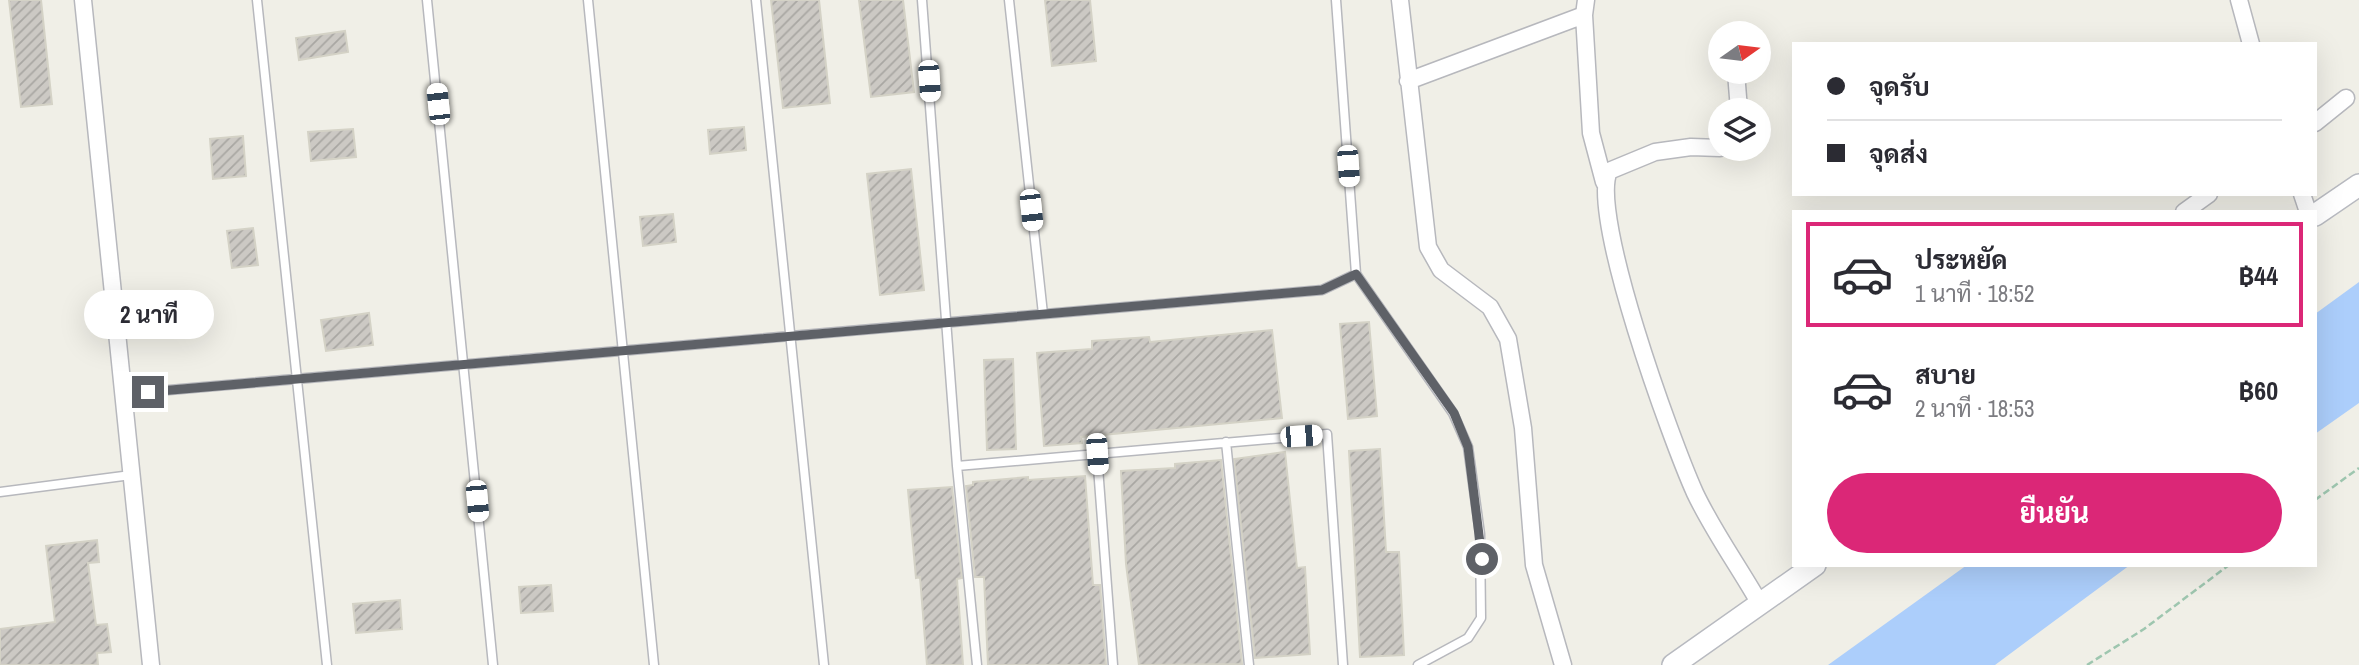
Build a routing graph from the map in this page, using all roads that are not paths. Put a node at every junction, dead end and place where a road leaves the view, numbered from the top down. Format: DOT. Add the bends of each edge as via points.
graph roads {
  1 [pos="83,0"];
  2 [pos="257,0"];
  3 [pos="427,0"];
  4 [pos="588,0"];
  5 [pos="756,0"];
  6 [pos="922,0"];
  7 [pos="1009,0"];
  8 [pos="1336,0"];
  9 [pos="1400,0"];
  10 [pos="2239,0"];
  11 [pos="1585,8"];
  12 [pos="2250,42"];
  13 [pos="1408,81"];
  14 [pos="2346,98"];
  15 [pos="2317,121"];
  16 [pos="1708,148"];
  17 [pos="1604,182"];
  18 [pos="2359,185"];
  19 [pos="2206,196"];
  20 [pos="2187,210"];
  21 [pos="2317,214"];
  22 [pos="1356,274"];
  23 [pos="1043,314"];
  24 [pos="949,323"];
  25 [pos="791,336"];
  26 [pos="622,351"];
  27 [pos="463,365"];
  28 [pos="297,379"];
  29 [pos="124,394"];
  30 [pos="1226,442"];
  31 [pos="1097,454"];
  32 [pos="957,466"];
  33 [pos="131,475"];
  34 [pos="0,492"];
  35 [pos="1812,567"];
  36 [pos="1760,604"];
  37 [pos="150,665"];
  38 [pos="327,665"];
  39 [pos="493,665"];
  40 [pos="654,665"];
  41 [pos="824,665"];
  42 [pos="976,665"];
  43 [pos="1113,665"];
  44 [pos="1249,665"];
  45 [pos="1343,665"];
  46 [pos="1418,665"];
  47 [pos="1563,665"];
  48 [pos="1673,665"];
  1 -- 29 [label="street"];
  2 -- 28 [label="lane"];
  3 -- 27 [label="lane"];
  4 -- 26 [label="lane"];
  5 -- 25 [label="lane"];
  6 -- 24 [label="lane"];
  7 -- 23 [label="lane"];
  8 -- 22 [label="lane"];
  9 -- 13 [label="street"];
  10 -- 12 [label="street"];
  11 -- 13 [label="street"];
  11 -- 17 [label="street" via="1591,134"];
  13 -- 47 [label="street" via="1428,247 1441,270 1490,307 1507,339 1523,428 1534,565"];
  14 -- 15 [label="street"];
  16 -- 17 [label="street" via="1655,152 1609,171"];
  17 -- 36 [label="street" via="1614,248 1644,358 1696,494"];
  18 -- 21 [label="main road"];
  19 -- 20 [label="street"];
  22 -- 23 [label="lane" via="1322,290"];
  22 -- 46 [label="lane" via="1454,413 1468,447 1480,534 1481,618 1468,638"];
  23 -- 24 [label="lane"];
  24 -- 25 [label="lane"];
  24 -- 32 [label="lane"];
  25 -- 26 [label="lane"];
  25 -- 41 [label="lane"];
  26 -- 27 [label="lane"];
  26 -- 40 [label="lane"];
  27 -- 28 [label="lane"];
  27 -- 39 [label="lane"];
  28 -- 29 [label="lane"];
  28 -- 38 [label="lane"];
  29 -- 33 [label="street"];
  30 -- 31 [label="lane"];
  30 -- 44 [label="lane"];
  30 -- 45 [label="lane" via="1327,434"];
  31 -- 32 [label="lane"];
  31 -- 43 [label="lane"];
  32 -- 42 [label="lane"];
  33 -- 34 [label="lane"];
  33 -- 37 [label="street"];
  35 -- 36 [label="main road"];
  36 -- 48 [label="main road"];
}
